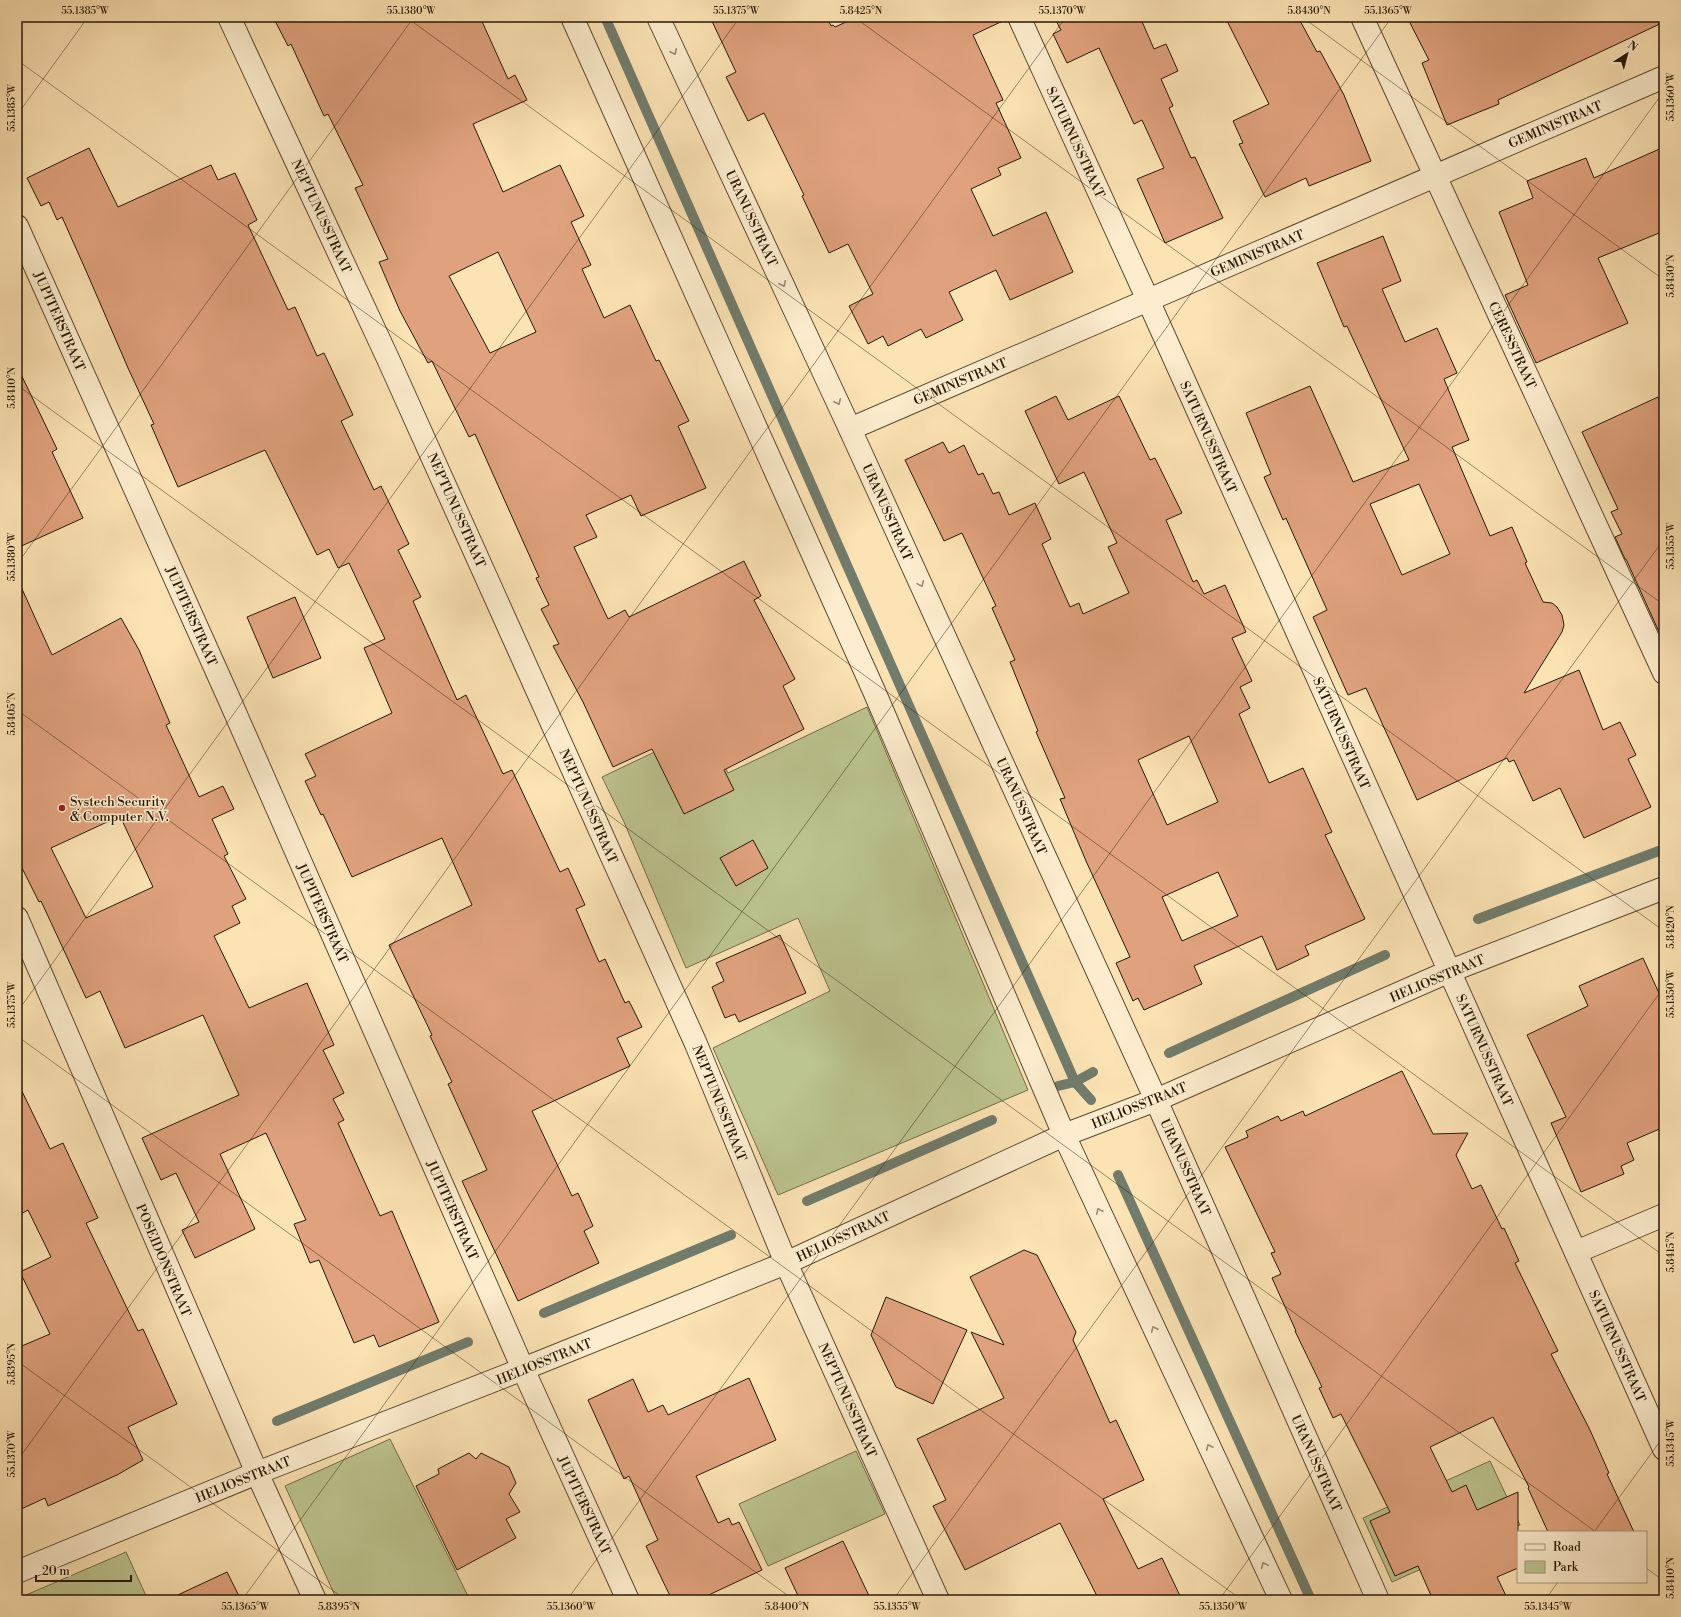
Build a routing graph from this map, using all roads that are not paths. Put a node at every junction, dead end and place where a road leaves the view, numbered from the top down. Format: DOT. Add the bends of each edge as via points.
graph roads {
  1 [pos="229,17"];
  2 [pos="572,17"];
  3 [pos="658,17"];
  4 [pos="1019,17"];
  5 [pos="1362,17"];
  6 [pos="1664,77"];
  7 [pos="1435,176"];
  8 [pos="17,226"];
  9 [pos="1148,300"];
  10 [pos="850,429"];
  11 [pos="1664,673"];
  12 [pos="1664,888"];
  13 [pos="17,918"];
  14 [pos="1450,972"];
  15 [pos="1156,1100"];
  16 [pos="1064,1135"];
  17 [pos="1664,1215"];
  18 [pos="1576,1252"];
  19 [pos="786,1263"];
  20 [pos="523,1369"];
  21 [pos="1664,1449"];
  22 [pos="257,1473"];
  23 [pos="17,1572"];
  24 [pos="314,1600"];
  25 [pos="628,1600"];
  26 [pos="938,1600"];
  27 [pos="1281,1600"];
  28 [pos="1378,1600"];
  1 -- 19 [label="street, NEPTUNUSSTRAAT" via="389,361 696,1044"];
  2 -- 16 [label="street" via="874,691"];
  3 -- 10 [label="street, URANUSSTRAAT, one-way"];
  4 -- 9 [label="street, SATURNUSSTRAAT"];
  5 -- 7 [label="street, CERESSTRAAT"];
  6 -- 7 [label="street, GEMINISTRAAT"];
  7 -- 9 [label="street, GEMINISTRAAT"];
  7 -- 11 [label="street, CERESSTRAAT"];
  8 -- 20 [label="street, JUPITERSTRAAT" via="230,701"];
  9 -- 10 [label="street, GEMINISTRAAT"];
  9 -- 14 [label="street, SATURNUSSTRAAT"];
  10 -- 15 [label="street, URANUSSTRAAT, one-way"];
  12 -- 14 [label="street, HELIOSSTRAAT"];
  13 -- 22 [label="street, POSEIDONSTRAAT"];
  14 -- 15 [label="street, HELIOSSTRAAT"];
  14 -- 18 [label="street, SATURNUSSTRAAT"];
  15 -- 16 [label="street, HELIOSSTRAAT"];
  15 -- 28 [label="street, URANUSSTRAAT"];
  16 -- 19 [label="street, HELIOSSTRAAT"];
  27 -- 16 [label="street, one-way"];
  17 -- 18 [label="street"];
  18 -- 21 [label="street, SATURNUSSTRAAT"];
  19 -- 20 [label="street, HELIOSSTRAAT"];
  19 -- 26 [label="street, NEPTUNUSSTRAAT"];
  20 -- 22 [label="street, HELIOSSTRAAT"];
  20 -- 25 [label="street, JUPITERSTRAAT"];
  22 -- 23 [label="street, HELIOSSTRAAT"];
  22 -- 24 [label="street, POSEIDONSTRAAT"];
}
